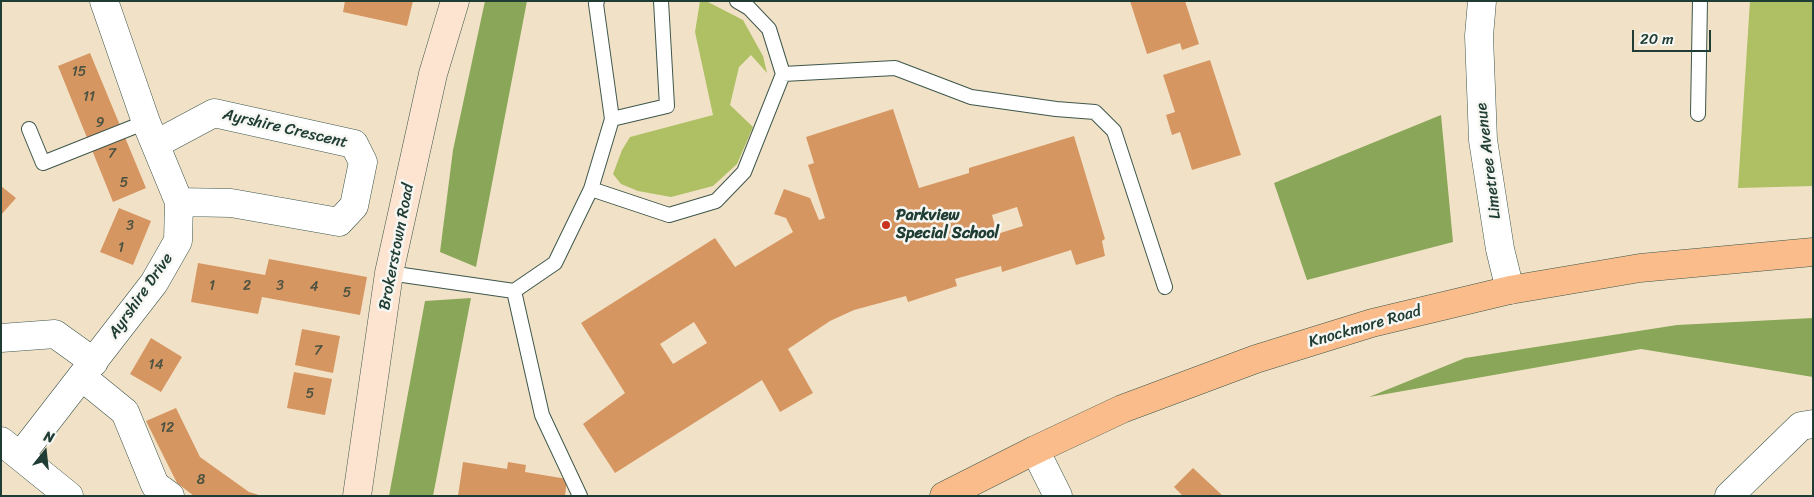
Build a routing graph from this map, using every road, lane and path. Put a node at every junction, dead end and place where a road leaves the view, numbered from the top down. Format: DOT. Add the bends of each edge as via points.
graph roads {
  1 [pos="104,1"];
  2 [pos="455,1"];
  3 [pos="598,1"];
  4 [pos="660,1"];
  5 [pos="737,1"];
  6 [pos="1482,1"];
  7 [pos="1700,1"];
  8 [pos="783,74"];
  9 [pos="1698,114"];
  10 [pos="612,119"];
  11 [pos="30,129"];
  12 [pos="151,133"];
  13 [pos="591,189"];
  14 [pos="179,202"];
  15 [pos="1813,252"];
  16 [pos="389,273"];
  17 [pos="1165,287"];
  18 [pos="514,290"];
  19 [pos="1510,290"];
  20 [pos="1,338"];
  21 [pos="88,369"];
  22 [pos="1813,424"];
  23 [pos="10,448"];
  24 [pos="1035,450"];
  25 [pos="69,496"];
  26 [pos="170,496"];
  27 [pos="357,496"];
  28 [pos="580,496"];
  29 [pos="944,496"];
  30 [pos="1058,496"];
  31 [pos="1729,496"];
  1 -- 12 [label="street, Ayrshire Drive"];
  2 -- 16 [label="street, Brokerstown Road" via="433,74"];
  3 -- 10 [label="lane"];
  4 -- 10 [label="lane" via="667,106"];
  5 -- 8 [label="lane" via="749,8 769,29"];
  6 -- 19 [label="street, Limetree Avenue" via="1479,36 1483,140 1500,249"];
  7 -- 9 [label="lane"];
  8 -- 13 [label="lane" via="744,172 716,202 669,215"];
  8 -- 17 [label="lane" via="895,68 971,97 1094,112 1114,131"];
  10 -- 13 [label="lane"];
  11 -- 12 [label="lane" via="43,163"];
  12 -- 14 [label="street, Ayrshire Drive"];
  12 -- 14 [label="street, Ayrshire Crescent" via="214,113 354,144 363,162 354,206 339,222 231,203"];
  13 -- 18 [label="lane" via="555,263"];
  14 -- 21 [label="street, Ayrshire Drive" via="178,241 154,283"];
  15 -- 19 [label="main road, Knockmore Road" via="1640,268"];
  16 -- 18 [label="lane"];
  16 -- 27 [label="street, Brokerstown Road"];
  18 -- 28 [label="lane" via="542,415"];
  19 -- 24 [label="main road, Knockmore Road" via="1372,324 1256,359 1122,409"];
  20 -- 21 [label="street" via="55,334"];
  21 -- 23 [label="street, Ayrshire Drive"];
  21 -- 26 [label="street" via="125,412 155,485"];
  22 -- 31 [label="street" via="1801,426"];
  23 -- 25 [label="street"];
  24 -- 29 [label="main road, Knockmore Road"];
  24 -- 30 [label="street"];
}
